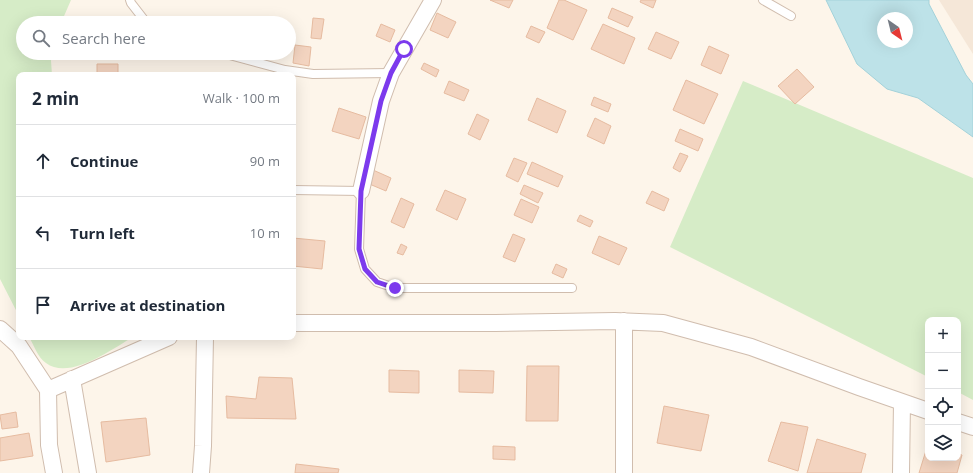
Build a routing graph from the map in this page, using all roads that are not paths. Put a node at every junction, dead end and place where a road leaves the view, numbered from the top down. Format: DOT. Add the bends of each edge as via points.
graph roads {
  1 [pos="130,0"];
  2 [pos="433,0"];
  3 [pos="763,0"];
  4 [pos="141,16"];
  5 [pos="791,16"];
  6 [pos="248,60"];
  7 [pos="391,73"];
  8 [pos="296,190"];
  9 [pos="361,191"];
  10 [pos="572,288"];
  11 [pos="624,321"];
  12 [pos="296,323"];
  13 [pos="0,329"];
  14 [pos="162,340"];
  15 [pos="205,340"];
  16 [pos="72,379"];
  17 [pos="48,390"];
  18 [pos="902,402"];
  19 [pos="925,410"];
  20 [pos="961,423"];
  21 [pos="973,427"];
  22 [pos="54,473"];
  23 [pos="88,473"];
  24 [pos="201,473"];
  25 [pos="624,473"];
  26 [pos="901,473"];
  1 -- 4 [label="lane"];
  2 -- 7 [label="street"];
  3 -- 5 [label="lane"];
  6 -- 7 [label="lane" via="313,74"];
  7 -- 9 [label="street" via="381,101"];
  8 -- 9 [label="lane"];
  9 -- 10 [label="lane" via="359,249 365,269 377,282 395,288"];
  11 -- 12 [label="street"];
  11 -- 18 [label="street" via="664,323 752,347"];
  11 -- 25 [label="street"];
  13 -- 17 [label="street" via="19,346"];
  14 -- 16 [label="street"];
  15 -- 24 [label="street"];
  16 -- 17 [label="street"];
  16 -- 23 [label="street"];
  17 -- 22 [label="street" via="49,446"];
  18 -- 19 [label="street"];
  18 -- 26 [label="street"];
  20 -- 21 [label="street"];
}
